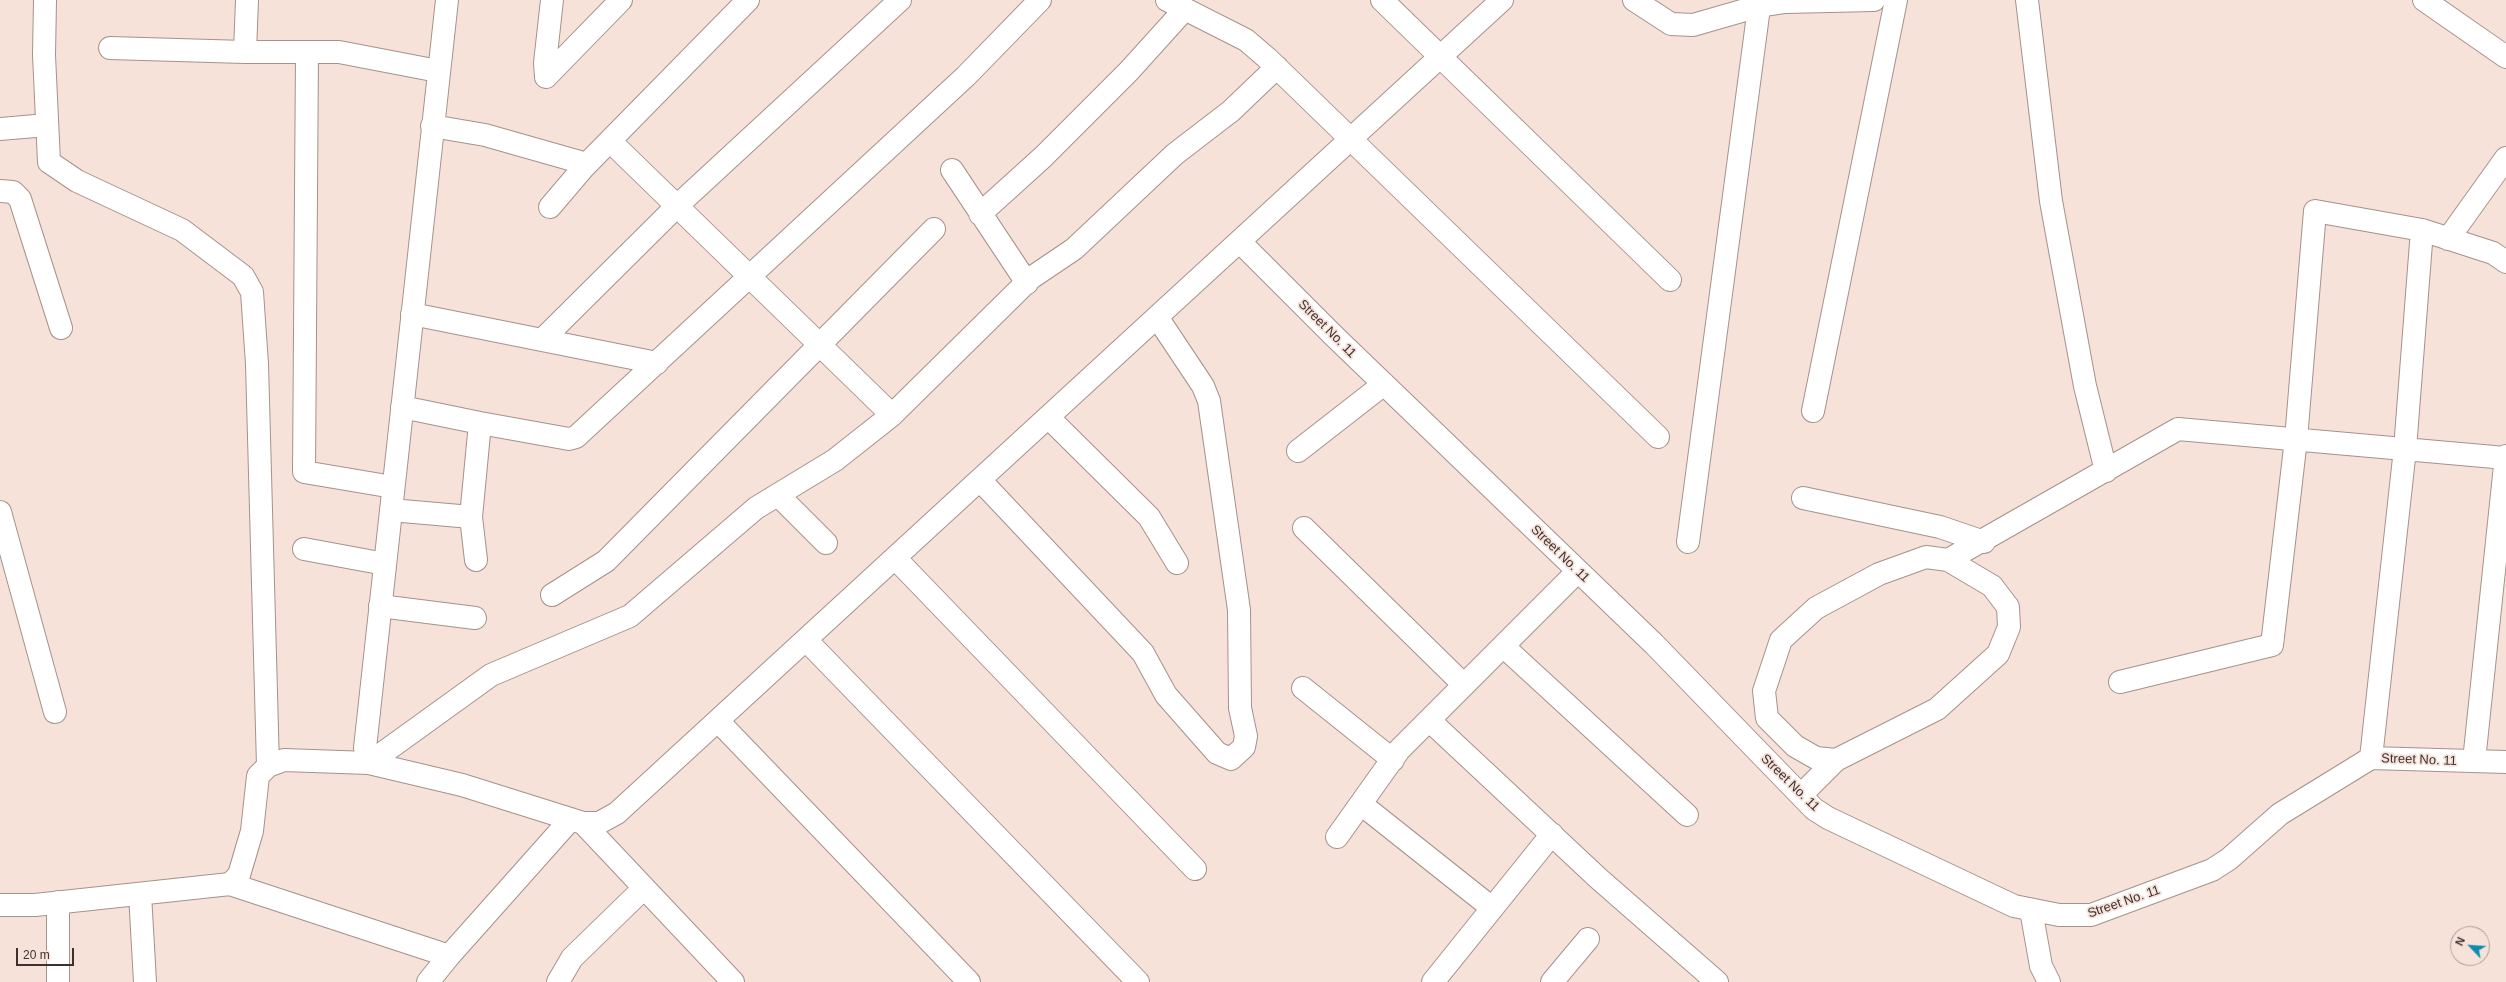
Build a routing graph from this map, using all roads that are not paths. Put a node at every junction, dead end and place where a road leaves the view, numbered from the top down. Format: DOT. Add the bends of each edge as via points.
graph roads {
  1 [pos="45,0"];
  2 [pos="247,0"];
  3 [pos="448,0"];
  4 [pos="552,0"];
  5 [pos="621,0"];
  6 [pos="748,0"];
  7 [pos="900,0"];
  8 [pos="1040,0"];
  9 [pos="1382,0"];
  10 [pos="1502,0"];
  11 [pos="1634,0"];
  12 [pos="1874,0"];
  13 [pos="1896,0"];
  14 [pos="2027,0"];
  15 [pos="2424,0"];
  16 [pos="1760,3"];
  17 [pos="1176,5"];
  18 [pos="110,48"];
  19 [pos="245,52"];
  20 [pos="307,52"];
  21 [pos="1442,56"];
  22 [pos="2506,58"];
  23 [pos="1277,67"];
  24 [pos="438,71"];
  25 [pos="47,125"];
  26 [pos="432,126"];
  27 [pos="0,129"];
  28 [pos="610,140"];
  29 [pos="1351,140"];
  30 [pos="2506,158"];
  31 [pos="587,164"];
  32 [pos="952,170"];
  33 [pos="0,191"];
  34 [pos="678,205"];
  35 [pos="550,207"];
  36 [pos="980,214"];
  37 [pos="934,229"];
  38 [pos="2422,230"];
  39 [pos="2448,238"];
  40 [pos="1240,242"];
  41 [pos="2506,262"];
  42 [pos="752,276"];
  43 [pos="1670,280"];
  44 [pos="1027,283"];
  45 [pos="412,314"];
  46 [pos="1157,317"];
  47 [pos="61,328"];
  48 [pos="542,340"];
  49 [pos="822,345"];
  50 [pos="657,362"];
  51 [pos="1384,384"];
  52 [pos="402,407"];
  53 [pos="1813,411"];
  54 [pos="892,415"];
  55 [pos="1048,417"];
  56 [pos="480,423"];
  57 [pos="1658,437"];
  58 [pos="2296,439"];
  59 [pos="2405,449"];
  60 [pos="1298,451"];
  61 [pos="2506,458"];
  62 [pos="2106,471"];
  63 [pos="980,480"];
  64 [pos="393,488"];
  65 [pos="778,495"];
  66 [pos="1803,498"];
  67 [pos="390,510"];
  68 [pos="0,512"];
  69 [pos="471,517"];
  70 [pos="1304,528"];
  71 [pos="1688,542"];
  72 [pos="1984,542"];
  73 [pos="826,543"];
  74 [pos="304,549"];
  75 [pos="895,558"];
  76 [pos="476,560"];
  77 [pos="1948,560"];
  78 [pos="1177,563"];
  79 [pos="384,564"];
  80 [pos="1578,571"];
  81 [pos="552,594"];
  82 [pos="380,606"];
  83 [pos="475,618"];
  84 [pos="806,640"];
  85 [pos="1503,646"];
  86 [pos="2120,682"];
  87 [pos="1464,685"];
  88 [pos="1303,688"];
  89 [pos="55,712"];
  90 [pos="1429,720"];
  91 [pos="718,721"];
  92 [pos="2372,758"];
  93 [pos="1393,760"];
  94 [pos="1836,760"];
  95 [pos="2474,761"];
  96 [pos="2506,762"];
  97 [pos="369,764"];
  98 [pos="268,766"];
  99 [pos="1801,795"];
  100 [pos="1361,804"];
  101 [pos="1687,815"];
  102 [pos="577,821"];
  103 [pos="1552,834"];
  104 [pos="1337,837"];
  105 [pos="1195,869"];
  106 [pos="230,884"];
  107 [pos="644,889"];
  108 [pos="140,894"];
  109 [pos="58,902"];
  110 [pos="0,905"];
  111 [pos="1492,908"];
  112 [pos="2031,910"];
  113 [pos="1588,939"];
  114 [pos="449,956"];
  115 [pos="58,982"];
  116 [pos="145,982"];
  117 [pos="428,982"];
  118 [pos="558,982"];
  119 [pos="733,982"];
  120 [pos="969,982"];
  121 [pos="1138,982"];
  122 [pos="1433,982"];
  123 [pos="1552,982"];
  124 [pos="1717,982"];
  125 [pos="2049,982"];
  1 -- 25 [label="street"];
  2 -- 19 [label="street"];
  3 -- 24 [label="street"];
  4 -- 5 [label="street" via="545,63 546,77"];
  6 -- 28 [label="street"];
  7 -- 34 [label="street"];
  8 -- 42 [label="street" via="966,76"];
  9 -- 21 [label="street"];
  10 -- 21 [label="street"];
  11 -- 16 [label="street" via="1671,24 1693,26"];
  12 -- 16 [label="street"];
  13 -- 53 [label="street"];
  14 -- 62 [label="street" via="2051,201 2085,386"];
  15 -- 22 [label="street"];
  16 -- 71 [label="street"];
  17 -- 23 [label="street" via="1246,40"];
  17 -- 36 [label="street" via="1086,114"];
  18 -- 19 [label="street"];
  19 -- 20 [label="street"];
  20 -- 24 [label="street" via="339,52"];
  20 -- 64 [label="street" via="304,472"];
  21 -- 29 [label="street"];
  21 -- 43 [label="street"];
  23 -- 29 [label="street"];
  23 -- 44 [label="street" via="1231,111 1175,154 1074,249"];
  24 -- 26 [label="street"];
  25 -- 27 [label="street"];
  25 -- 98 [label="street" via="49,162 76,181 182,230 243,276 252,292 257,364"];
  26 -- 31 [label="street" via="485,135"];
  26 -- 45 [label="street"];
  28 -- 31 [label="street"];
  28 -- 34 [label="street"];
  29 -- 40 [label="street"];
  29 -- 57 [label="street"];
  30 -- 39 [label="street"];
  31 -- 35 [label="street"];
  32 -- 36 [label="street"];
  33 -- 47 [label="street" via="14,192 20,198"];
  34 -- 42 [label="street"];
  34 -- 48 [label="street"];
  36 -- 44 [label="street"];
  37 -- 49 [label="street"];
  38 -- 39 [label="street"];
  38 -- 58 [label="street" via="2315,211"];
  38 -- 59 [label="street"];
  39 -- 41 [label="street" via="2493,253"];
  40 -- 46 [label="street"];
  40 -- 51 [label="street, Street No. 11"];
  42 -- 49 [label="street"];
  42 -- 50 [label="street"];
  44 -- 54 [label="street"];
  45 -- 48 [label="street"];
  45 -- 52 [label="street"];
  46 -- 55 [label="street"];
  46 -- 63 [label="street" via="1203,386 1209,400 1239,610 1240,708 1246,736 1244,747 1230,758 1217,753 1166,695 1143,653"];
  48 -- 50 [label="street"];
  49 -- 54 [label="street"];
  49 -- 81 [label="street" via="606,561"];
  50 -- 56 [label="street" via="576,437 569,439"];
  51 -- 60 [label="street"];
  51 -- 80 [label="street, Street No. 11"];
  52 -- 56 [label="street"];
  52 -- 64 [label="street"];
  54 -- 65 [label="street" via="836,460"];
  55 -- 63 [label="street"];
  55 -- 78 [label="street" via="1149,518"];
  56 -- 69 [label="street"];
  58 -- 59 [label="street"];
  58 -- 62 [label="street" via="2178,429"];
  58 -- 86 [label="street" via="2272,645"];
  59 -- 61 [label="street"];
  59 -- 92 [label="street"];
  61 -- 95 [label="street"];
  62 -- 72 [label="street"];
  63 -- 75 [label="street"];
  64 -- 67 [label="street"];
  65 -- 73 [label="street"];
  65 -- 97 [label="street" via="756,508 630,616 491,675"];
  66 -- 72 [label="street" via="1940,527"];
  67 -- 69 [label="street"];
  67 -- 79 [label="street"];
  68 -- 89 [label="street"];
  69 -- 76 [label="street"];
  70 -- 87 [label="street"];
  72 -- 77 [label="street"];
  74 -- 79 [label="street"];
  75 -- 84 [label="street"];
  75 -- 105 [label="street"];
  77 -- 94 [label="street" via="1992,586 2008,607 2009,627 1998,654 1937,709"];
  77 -- 94 [label="street" via="1926,557 1879,574 1816,608 1781,640 1764,691 1767,718 1795,746 1816,758"];
  79 -- 82 [label="street"];
  80 -- 85 [label="street"];
  80 -- 99 [label="street, Street No. 11" via="1654,644"];
  82 -- 83 [label="street"];
  82 -- 97 [label="street" via="365,748"];
  84 -- 91 [label="street"];
  84 -- 121 [label="street"];
  85 -- 87 [label="street"];
  85 -- 101 [label="street"];
  87 -- 90 [label="street"];
  88 -- 93 [label="street"];
  90 -- 93 [label="street"];
  90 -- 103 [label="street"];
  91 -- 102 [label="street" via="617,813 599,823"];
  91 -- 120 [label="street"];
  92 -- 95 [label="street, Street No. 11"];
  92 -- 112 [label="street, Street No. 11" via="2280,814 2229,859 2212,870 2091,915 2065,916"];
  93 -- 100 [label="street"];
  94 -- 99 [label="street"];
  95 -- 96 [label="street, Street No. 11"];
  97 -- 98 [label="street" via="284,760"];
  97 -- 102 [label="street" via="462,786"];
  98 -- 106 [label="street" via="258,776 252,831 239,875"];
  99 -- 112 [label="street, Street No. 11" via="1828,818 2014,906"];
  100 -- 104 [label="street"];
  100 -- 111 [label="street"];
  102 -- 107 [label="street"];
  102 -- 114 [label="street"];
  103 -- 111 [label="street"];
  103 -- 124 [label="street"];
  106 -- 108 [label="street"];
  106 -- 114 [label="street"];
  107 -- 118 [label="street" via="572,958"];
  107 -- 119 [label="street"];
  108 -- 109 [label="street"];
  108 -- 116 [label="street"];
  109 -- 110 [label="street"];
  109 -- 115 [label="street"];
  111 -- 122 [label="street"];
  112 -- 125 [label="street" via="2041,966"];
  113 -- 123 [label="street"];
  114 -- 117 [label="street"];
}
